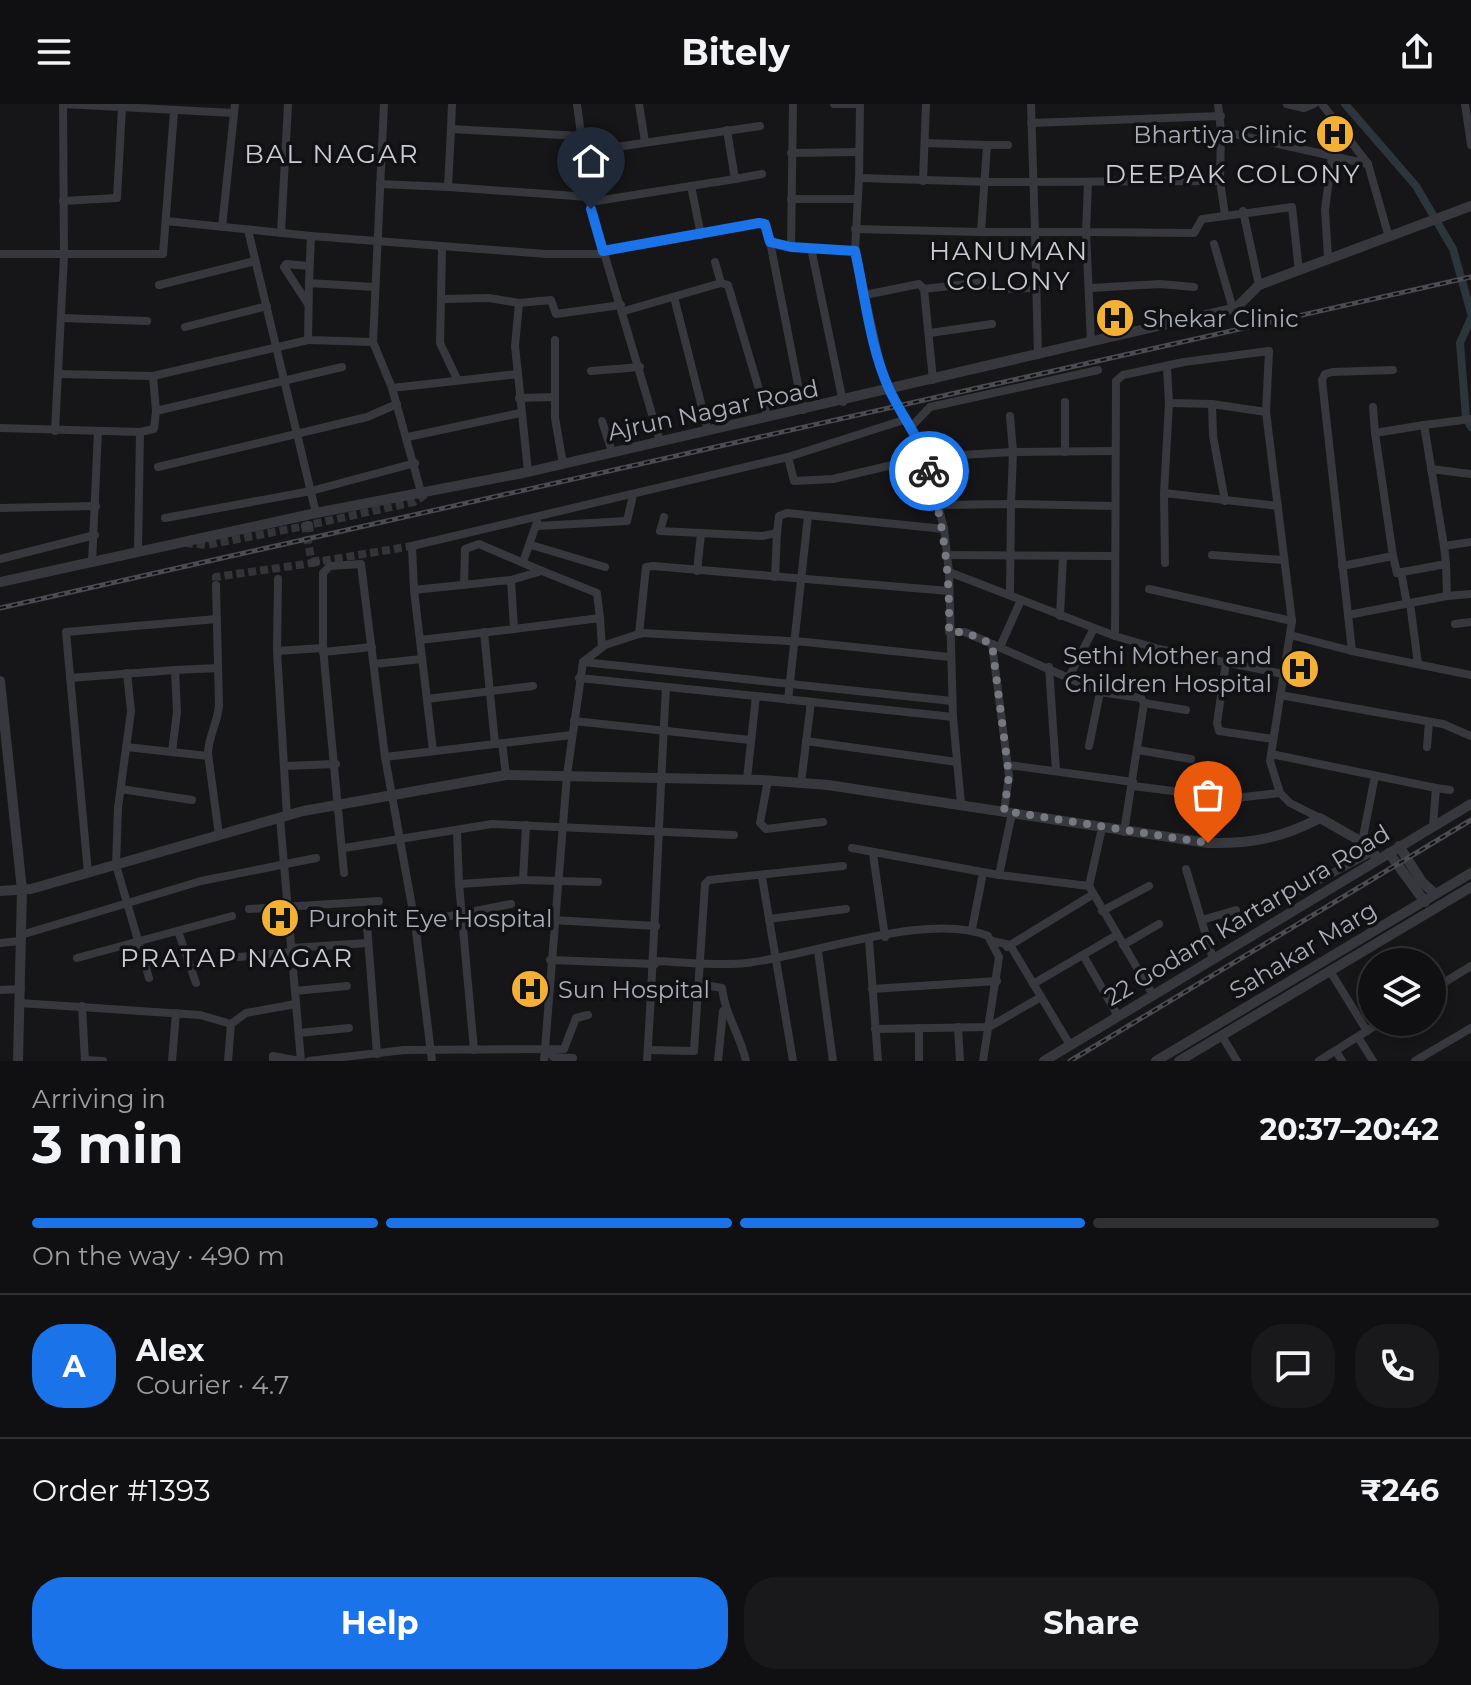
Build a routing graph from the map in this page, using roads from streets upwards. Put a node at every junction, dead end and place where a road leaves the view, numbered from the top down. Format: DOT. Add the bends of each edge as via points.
graph roads {
  1 [pos="63,104"];
  2 [pos="288,104"];
  3 [pos="384,104"];
  4 [pos="452,104"];
  5 [pos="577,104"];
  6 [pos="639,104"];
  7 [pos="793,104"];
  8 [pos="834,104"];
  9 [pos="860,104"];
  10 [pos="926,104"];
  11 [pos="1031,104"];
  12 [pos="1218,104"];
  13 [pos="1287,104"];
  14 [pos="1314,104"];
  15 [pos="1322,104"];
  16 [pos="1465,104"];
  17 [pos="122,108"];
  18 [pos="234,108"];
  19 [pos="174,112"];
  20 [pos="1221,116"];
  21 [pos="1031,123"];
  22 [pos="760,126"];
  23 [pos="451,129"];
  24 [pos="727,130"];
  25 [pos="1221,131"];
  26 [pos="580,136"];
  27 [pos="645,142"];
  28 [pos="925,143"];
  29 [pos="987,145"];
  30 [pos="1008,145"];
  31 [pos="1471,145"];
  32 [pos="582,152"];
  33 [pos="859,152"];
  34 [pos="791,153"];
  35 [pos="1332,156"];
  36 [pos="1368,164"];
  37 [pos="762,174"];
  38 [pos="859,178"];
  39 [pos="735,179"];
  40 [pos="923,181"];
  41 [pos="1220,181"];
  42 [pos="986,182"];
  43 [pos="1033,183"];
  44 [pos="1088,183"];
  45 [pos="380,184"];
  46 [pos="691,186"];
  47 [pos="448,187"];
  48 [pos="589,199"];
  49 [pos="791,199"];
  50 [pos="855,199"];
  51 [pos="63,201"];
  52 [pos="1466,207"];
  53 [pos="1243,211"];
  54 [pos="1225,215"];
  55 [pos="1471,219"];
  56 [pos="166,221"];
  57 [pos="222,227"];
  58 [pos="855,229"];
  59 [pos="248,230"];
  60 [pos="981,232"];
  61 [pos="1035,232"];
  62 [pos="1086,232"];
  63 [pos="281,233"];
  64 [pos="1388,234"];
  65 [pos="701,235"];
  66 [pos="311,236"];
  67 [pos="770,242"];
  68 [pos="376,243"];
  69 [pos="1214,244"];
  70 [pos="791,247"];
  71 [pos="442,248"];
  72 [pos="811,248"];
  73 [pos="855,251"];
  74 [pos="603,253"];
  75 [pos="0,254"];
  76 [pos="64,256"];
  77 [pos="1328,257"];
  78 [pos="255,261"];
  79 [pos="715,262"];
  80 [pos="309,266"];
  81 [pos="1299,271"];
  82 [pos="309,283"];
  83 [pos="721,283"];
  84 [pos="159,285"];
  85 [pos="1259,285"];
  86 [pos="374,287"];
  87 [pos="1194,287"];
  88 [pos="1036,288"];
  89 [pos="1090,288"];
  90 [pos="924,289"];
  91 [pos="865,295"];
  92 [pos="674,297"];
  93 [pos="441,299"];
  94 [pos="519,303"];
  95 [pos="308,305"];
  96 [pos="267,306"];
  97 [pos="622,308"];
  98 [pos="1233,309"];
  99 [pos="61,318"];
  100 [pos="147,321"];
  101 [pos="992,324"];
  102 [pos="185,327"];
  103 [pos="930,333"];
  104 [pos="308,340"];
  105 [pos="555,340"];
  106 [pos="373,342"];
  107 [pos="1091,342"];
  108 [pos="276,347"];
  109 [pos="1038,355"];
  110 [pos="342,367"];
  111 [pos="640,367"];
  112 [pos="1167,368"];
  113 [pos="1098,370"];
  114 [pos="1393,370"];
  115 [pos="591,371"];
  116 [pos="58,374"];
  117 [pos="518,374"];
  118 [pos="153,376"];
  119 [pos="457,379"];
  120 [pos="933,380"];
  121 [pos="286,381"];
  122 [pos="392,388"];
  123 [pos="889,391"];
  124 [pos="555,397"];
  125 [pos="519,398"];
  126 [pos="843,402"];
  127 [pos="1065,402"];
  128 [pos="1169,403"];
  129 [pos="397,404"];
  130 [pos="1212,404"];
  131 [pos="1373,407"];
  132 [pos="803,410"];
  133 [pos="156,411"];
  134 [pos="1266,412"];
  135 [pos="520,413"];
  136 [pos="767,416"];
  137 [pos="1010,416"];
  138 [pos="1471,419"];
  139 [pos="602,421"];
  140 [pos="909,423"];
  141 [pos="1424,425"];
  142 [pos="0,428"];
  143 [pos="55,431"];
  144 [pos="98,431"];
  145 [pos="708,431"];
  146 [pos="140,432"];
  147 [pos="1375,433"];
  148 [pos="298,435"];
  149 [pos="408,437"];
  150 [pos="660,441"];
  151 [pos="1114,451"];
  152 [pos="612,452"];
  153 [pos="1013,452"];
  154 [pos="1065,452"];
  155 [pos="788,457"];
  156 [pos="926,457"];
  157 [pos="415,463"];
  158 [pos="563,464"];
  159 [pos="158,467"];
  160 [pos="1431,469"];
  161 [pos="528,472"];
  162 [pos="1471,474"];
  163 [pos="311,491"];
  164 [pos="421,492"];
  165 [pos="1164,493"];
  166 [pos="633,495"];
  167 [pos="1225,501"];
  168 [pos="1011,504"];
  169 [pos="937,505"];
  170 [pos="96,506"];
  171 [pos="1114,506"];
  172 [pos="1278,506"];
  173 [pos="0,508"];
  174 [pos="316,513"];
  175 [pos="808,516"];
  176 [pos="664,517"];
  177 [pos="165,518"];
  178 [pos="537,522"];
  179 [pos="944,529"];
  180 [pos="777,533"];
  181 [pos="701,534"];
  182 [pos="95,535"];
  183 [pos="1471,542"];
  184 [pos="531,545"];
  185 [pos="1444,546"];
  186 [pos="138,551"];
  187 [pos="947,555"];
  188 [pos="1212,555"];
  189 [pos="1011,556"];
  190 [pos="1063,556"];
  191 [pos="1114,556"];
  192 [pos="1393,556"];
  193 [pos="0,559"];
  194 [pos="1284,560"];
  195 [pos="523,562"];
  196 [pos="92,563"];
  197 [pos="1165,563"];
  198 [pos="1446,564"];
  199 [pos="1342,566"];
  200 [pos="605,567"];
  201 [pos="542,571"];
  202 [pos="697,571"];
  203 [pos="949,572"];
  204 [pos="1401,572"];
  205 [pos="775,577"];
  206 [pos="278,579"];
  207 [pos="799,579"];
  208 [pos="511,580"];
  209 [pos="0,582"];
  210 [pos="216,585"];
  211 [pos="464,585"];
  212 [pos="1149,589"];
  213 [pos="414,590"];
  214 [pos="949,591"];
  215 [pos="1471,594"];
  216 [pos="1010,595"];
  217 [pos="1447,596"];
  218 [pos="1021,600"];
  219 [pos="1408,603"];
  220 [pos="1348,615"];
  221 [pos="1060,616"];
  222 [pos="600,618"];
  223 [pos="217,619"];
  224 [pos="1292,621"];
  225 [pos="1471,622"];
  226 [pos="1455,624"];
  227 [pos="1094,628"];
  228 [pos="514,629"];
  229 [pos="484,632"];
  230 [pos="949,632"];
  231 [pos="639,634"];
  232 [pos="1290,635"];
  233 [pos="1115,636"];
  234 [pos="420,640"];
  235 [pos="795,642"];
  236 [pos="996,645"];
  237 [pos="372,647"];
  238 [pos="602,647"];
  239 [pos="323,650"];
  240 [pos="277,651"];
  241 [pos="1352,651"];
  242 [pos="950,657"];
  243 [pos="422,659"];
  244 [pos="583,662"];
  245 [pos="1226,663"];
  246 [pos="374,664"];
  247 [pos="1418,664"];
  248 [pos="1049,667"];
  249 [pos="218,668"];
  250 [pos="175,670"];
  251 [pos="127,673"];
  252 [pos="1283,674"];
  253 [pos="1471,675"];
  254 [pos="1069,677"];
  255 [pos="70,678"];
  256 [pos="579,678"];
  257 [pos="0,681"];
  258 [pos="791,681"];
  259 [pos="533,686"];
  260 [pos="666,687"];
  261 [pos="489,691"];
  262 [pos="1100,692"];
  263 [pos="1280,695"];
  264 [pos="756,696"];
  265 [pos="427,699"];
  266 [pos="788,700"];
  267 [pos="952,701"];
  268 [pos="811,702"];
  269 [pos="1144,703"];
  270 [pos="1186,710"];
  271 [pos="953,717"];
  272 [pos="574,721"];
  273 [pos="1429,722"];
  274 [pos="663,731"];
  275 [pos="572,735"];
  276 [pos="1471,736"];
  277 [pos="1273,739"];
  278 [pos="750,740"];
  279 [pos="806,741"];
  280 [pos="498,743"];
  281 [pos="1089,746"];
  282 [pos="126,747"];
  283 [pos="1427,747"];
  284 [pos="1138,750"];
  285 [pos="433,751"];
  286 [pos="172,752"];
  287 [pos="1271,754"];
  288 [pos="208,756"];
  289 [pos="385,757"];
  290 [pos="1191,759"];
  291 [pos="957,762"];
  292 [pos="336,764"];
  293 [pos="1008,765"];
  294 [pos="5,766"];
  295 [pos="284,766"];
  296 [pos="1056,771"];
  297 [pos="506,775"];
  298 [pos="567,775"];
  299 [pos="661,776"];
  300 [pos="1375,776"];
  301 [pos="747,779"];
  302 [pos="768,780"];
  303 [pos="801,783"];
  304 [pos="1133,784"];
  305 [pos="1436,788"];
  306 [pos="121,789"];
  307 [pos="1450,790"];
  308 [pos="1173,791"];
  309 [pos="1280,793"];
  310 [pos="391,794"];
  311 [pos="192,800"];
  312 [pos="340,803"];
  313 [pos="961,804"];
  314 [pos="1471,804"];
  315 [pos="1008,812"];
  316 [pos="283,817"];
  317 [pos="1320,818"];
  318 [pos="823,822"];
  319 [pos="526,825"];
  320 [pos="1433,826"];
  321 [pos="563,828"];
  322 [pos="1102,828"];
  323 [pos="657,829"];
  324 [pos="457,831"];
  325 [pos="1124,832"];
  326 [pos="219,835"];
  327 [pos="734,835"];
  328 [pos="400,840"];
  329 [pos="1362,842"];
  330 [pos="1208,843"];
  331 [pos="1399,846"];
  332 [pos="344,848"];
  333 [pos="852,848"];
  334 [pos="873,854"];
  335 [pos="1380,855"];
  336 [pos="316,858"];
  337 [pos="284,863"];
  338 [pos="116,865"];
  339 [pos="843,866"];
  340 [pos="1186,869"];
  341 [pos="88,873"];
  342 [pos="344,873"];
  343 [pos="983,873"];
  344 [pos="1471,873"];
  345 [pos="999,875"];
  346 [pos="762,877"];
  347 [pos="558,878"];
  348 [pos="523,880"];
  349 [pos="598,882"];
  350 [pos="459,884"];
  351 [pos="1149,886"];
  352 [pos="1471,887"];
  353 [pos="22,890"];
  354 [pos="1091,890"];
  355 [pos="0,891"];
  356 [pos="1434,893"];
  357 [pos="1293,894"];
  358 [pos="1423,900"];
  359 [pos="379,901"];
  360 [pos="127,904"];
  361 [pos="511,904"];
  362 [pos="287,905"];
  363 [pos="249,909"];
  364 [pos="846,909"];
  365 [pos="1432,909"];
  366 [pos="1236,910"];
  367 [pos="1102,911"];
  368 [pos="462,913"];
  369 [pos="232,916"];
  370 [pos="769,919"];
  371 [pos="553,920"];
  372 [pos="1202,920"];
  373 [pos="415,923"];
  374 [pos="1159,924"];
  375 [pos="367,925"];
  376 [pos="656,926"];
  377 [pos="972,929"];
  378 [pos="178,931"];
  379 [pos="1117,935"];
  380 [pos="885,937"];
  381 [pos="21,938"];
  382 [pos="869,940"];
  383 [pos="992,941"];
  384 [pos="138,942"];
  385 [pos="0,943"];
  386 [pos="368,943"];
  387 [pos="1010,945"];
  388 [pos="1123,945"];
  389 [pos="291,950"];
  390 [pos="818,951"];
  391 [pos="998,953"];
  392 [pos="1083,955"];
  393 [pos="239,957"];
  394 [pos="77,958"];
  395 [pos="774,958"];
  396 [pos="1213,959"];
  397 [pos="550,960"];
  398 [pos="701,962"];
  399 [pos="655,963"];
  400 [pos="1471,966"];
  401 [pos="1330,971"];
  402 [pos="149,978"];
  403 [pos="997,981"];
  404 [pos="1446,981"];
  405 [pos="196,983"];
  406 [pos="699,984"];
  407 [pos="1033,984"];
  408 [pos="347,986"];
  409 [pos="21,989"];
  410 [pos="872,989"];
  411 [pos="0,990"];
  412 [pos="295,991"];
  413 [pos="1153,995"];
  414 [pos="1041,997"];
  415 [pos="20,1003"];
  416 [pos="296,1004"];
  417 [pos="82,1006"];
  418 [pos="724,1007"];
  419 [pos="176,1013"];
  420 [pos="588,1015"];
  421 [pos="1118,1016"];
  422 [pos="1358,1016"];
  423 [pos="231,1024"];
  424 [pos="958,1027"];
  425 [pos="989,1027"];
  426 [pos="349,1028"];
  427 [pos="919,1028"];
  428 [pos="1471,1028"];
  429 [pos="875,1029"];
  430 [pos="299,1033"];
  431 [pos="1222,1036"];
  432 [pos="1358,1037"];
  433 [pos="1070,1045"];
  434 [pos="431,1050"];
  435 [pos="474,1050"];
  436 [pos="546,1050"];
  437 [pos="648,1050"];
  438 [pos="1336,1051"];
  439 [pos="372,1057"];
  440 [pos="693,1057"];
  441 [pos="573,1058"];
  442 [pos="18,1061"];
  443 [pos="85,1061"];
  444 [pos="103,1061"];
  445 [pos="172,1061"];
  446 [pos="228,1061"];
  447 [pos="273,1061"];
  448 [pos="301,1061"];
  449 [pos="309,1061"];
  450 [pos="320,1061"];
  451 [pos="432,1061"];
  452 [pos="544,1061"];
  453 [pos="647,1061"];
  454 [pos="718,1061"];
  455 [pos="746,1061"];
  456 [pos="793,1061"];
  457 [pos="833,1061"];
  458 [pos="878,1061"];
  459 [pos="919,1061"];
  460 [pos="960,1061"];
  461 [pos="983,1061"];
  462 [pos="1044,1061"];
  463 [pos="1156,1061"];
  464 [pos="1179,1061"];
  465 [pos="1237,1061"];
  466 [pos="1319,1061"];
  467 [pos="1342,1061"];
  468 [pos="1373,1061"];
  469 [pos="1415,1061"];
  1 -- 17 [label="street"];
  1 -- 51 [label="street"];
  2 -- 63 [label="street"];
  3 -- 45 [label="street"];
  4 -- 23 [label="street"];
  5 -- 26 [label="street"];
  6 -- 27 [label="street"];
  7 -- 34 [label="street"];
  8 -- 9 [label="street"];
  9 -- 33 [label="street"];
  10 -- 28 [label="street"];
  11 -- 21 [label="street"];
  12 -- 20 [label="street"];
  13 -- 14 [label="street"];
  15 -- 36 [label="street"];
  16 -- 31 [label="street"];
  17 -- 19 [label="street"];
  17 -- 51 [label="street" via="117,198"];
  18 -- 19 [label="street"];
  18 -- 57 [label="street"];
  19 -- 56 [label="street"];
  20 -- 21 [label="street"];
  20 -- 25 [label="street"];
  21 -- 43 [label="street"];
  22 -- 24 [label="street"];
  23 -- 26 [label="street"];
  23 -- 47 [label="street"];
  24 -- 27 [label="street"];
  24 -- 39 [label="street"];
  25 -- 35 [label="street"];
  25 -- 41 [label="street"];
  26 -- 32 [label="street"];
  27 -- 32 [label="street"];
  28 -- 29 [label="street"];
  28 -- 40 [label="street"];
  29 -- 30 [label="street"];
  29 -- 42 [label="street"];
  32 -- 48 [label="street"];
  33 -- 34 [label="street"];
  33 -- 38 [label="street"];
  34 -- 49 [label="street"];
  35 -- 36 [label="street"];
  35 -- 77 [label="street" via="1325,210"];
  36 -- 64 [label="street"];
  37 -- 39 [label="street"];
  38 -- 40 [label="street"];
  38 -- 50 [label="street"];
  39 -- 46 [label="street"];
  40 -- 42 [label="street"];
  41 -- 44 [label="street"];
  41 -- 54 [label="street"];
  42 -- 43 [label="street"];
  42 -- 60 [label="street"];
  43 -- 44 [label="street"];
  43 -- 61 [label="street"];
  44 -- 62 [label="street"];
  45 -- 47 [label="street"];
  45 -- 68 [label="street"];
  46 -- 48 [label="street"];
  46 -- 65 [label="street"];
  47 -- 48 [label="street"];
  48 -- 74 [label="street"];
  49 -- 50 [label="street"];
  49 -- 70 [label="street"];
  50 -- 58 [label="street"];
  51 -- 76 [label="street"];
  52 -- 55 [label="street"];
  52 -- 64 [label="street, Ajrun Nagar Road"];
  53 -- 54 [label="street"];
  53 -- 81 [label="street" via="1292,207"];
  53 -- 85 [label="street"];
  54 -- 62 [label="street" via="1199,220 1194,233"];
  56 -- 57 [label="street"];
  56 -- 76 [label="street" via="163,254"];
  57 -- 59 [label="street"];
  58 -- 60 [label="street"];
  58 -- 73 [label="street"];
  59 -- 63 [label="street"];
  59 -- 78 [label="street"];
  60 -- 61 [label="street"];
  61 -- 62 [label="street"];
  61 -- 88 [label="street"];
  62 -- 89 [label="street"];
  63 -- 66 [label="street"];
  64 -- 77 [label="street, Ajrun Nagar Road"];
  65 -- 67 [label="street" via="759,223 765,224"];
  65 -- 74 [label="street"];
  66 -- 68 [label="street"];
  66 -- 80 [label="street"];
  67 -- 70 [label="street"];
  67 -- 132 [label="street"];
  68 -- 71 [label="street"];
  68 -- 86 [label="street"];
  69 -- 98 [label="street"];
  70 -- 72 [label="street"];
  71 -- 74 [label="street"];
  71 -- 93 [label="street"];
  72 -- 73 [label="street"];
  72 -- 126 [label="street"];
  73 -- 91 [label="street"];
  74 -- 97 [label="street"];
  75 -- 76 [label="street"];
  76 -- 99 [label="street"];
  77 -- 81 [label="street, Ajrun Nagar Road"];
  78 -- 84 [label="street"];
  78 -- 96 [label="street"];
  79 -- 83 [label="street"];
  80 -- 82 [label="street"];
  80 -- 95 [label="street" via="284,267"];
  81 -- 85 [label="street, Ajrun Nagar Road"];
  82 -- 86 [label="street"];
  82 -- 95 [label="street"];
  83 -- 92 [label="street"];
  83 -- 136 [label="street" via="732,290"];
  85 -- 98 [label="street, Ajrun Nagar Road"];
  86 -- 106 [label="street"];
  87 -- 89 [label="street"];
  88 -- 90 [label="street" via="996,289 985,282"];
  88 -- 109 [label="street"];
  89 -- 107 [label="street"];
  90 -- 91 [label="street" via="919,284"];
  90 -- 103 [label="street"];
  91 -- 123 [label="street"];
  92 -- 97 [label="street"];
  92 -- 145 [label="street"];
  93 -- 94 [label="street"];
  93 -- 119 [label="street" via="440,343"];
  94 -- 97 [label="street" via="551,300 556,314"];
  94 -- 117 [label="street"];
  95 -- 104 [label="street"];
  96 -- 102 [label="street"];
  96 -- 108 [label="street"];
  97 -- 111 [label="street"];
  98 -- 107 [label="street, Ajrun Nagar Road"];
  99 -- 100 [label="street"];
  99 -- 116 [label="street"];
  101 -- 103 [label="street"];
  103 -- 120 [label="street"];
  104 -- 106 [label="street"];
  104 -- 108 [label="street"];
  105 -- 124 [label="street"];
  106 -- 122 [label="street"];
  107 -- 109 [label="street, Ajrun Nagar Road"];
  108 -- 118 [label="street"];
  108 -- 121 [label="street"];
  109 -- 120 [label="street, Ajrun Nagar Road"];
  110 -- 121 [label="street"];
  111 -- 115 [label="street"];
  111 -- 150 [label="street"];
  112 -- 128 [label="street"];
  112 -- 134 [label="street" via="1271,352"];
  112 -- 151 [label="street" via="1123,375 1116,381"];
  113 -- 140 [label="street" via="930,407"];
  114 -- 199 [label="street" via="1332,372 1322,380"];
  116 -- 118 [label="street"];
  116 -- 143 [label="street"];
  117 -- 119 [label="street"];
  117 -- 125 [label="street"];
  118 -- 133 [label="street"];
  119 -- 122 [label="street"];
  120 -- 123 [label="street, Ajrun Nagar Road"];
  121 -- 133 [label="street"];
  121 -- 148 [label="street"];
  122 -- 129 [label="street"];
  123 -- 126 [label="street, Ajrun Nagar Road"];
  123 -- 140 [label="street"];
  124 -- 125 [label="street"];
  124 -- 158 [label="street"];
  125 -- 135 [label="street"];
  126 -- 132 [label="street, Ajrun Nagar Road"];
  127 -- 154 [label="street"];
  128 -- 130 [label="street"];
  128 -- 165 [label="street"];
  129 -- 148 [label="street"];
  129 -- 149 [label="street"];
  130 -- 134 [label="street"];
  130 -- 167 [label="street"];
  131 -- 147 [label="street"];
  132 -- 136 [label="street, Ajrun Nagar Road"];
  133 -- 146 [label="street" via="154,429"];
  134 -- 172 [label="street"];
  135 -- 149 [label="street"];
  135 -- 161 [label="street"];
  136 -- 145 [label="street, Ajrun Nagar Road"];
  137 -- 153 [label="street"];
  138 -- 141 [label="street"];
  139 -- 152 [label="street"];
  140 -- 155 [label="street"];
  140 -- 156 [label="street"];
  141 -- 147 [label="street"];
  141 -- 160 [label="street"];
  142 -- 143 [label="street"];
  143 -- 144 [label="street"];
  144 -- 146 [label="street"];
  144 -- 170 [label="street"];
  145 -- 150 [label="street, Ajrun Nagar Road"];
  146 -- 186 [label="street"];
  147 -- 192 [label="street"];
  148 -- 159 [label="street"];
  148 -- 163 [label="street"];
  149 -- 157 [label="street"];
  150 -- 152 [label="street, Ajrun Nagar Road"];
  151 -- 154 [label="street"];
  151 -- 171 [label="street"];
  152 -- 158 [label="street, Ajrun Nagar Road"];
  153 -- 154 [label="street"];
  153 -- 156 [label="street"];
  153 -- 168 [label="street"];
  155 -- 156 [label="street" via="794,481 833,479"];
  155 -- 166 [label="street"];
  156 -- 169 [label="street"];
  157 -- 163 [label="street"];
  157 -- 164 [label="street"];
  158 -- 161 [label="street, Ajrun Nagar Road"];
  160 -- 162 [label="street"];
  160 -- 185 [label="street"];
  161 -- 164 [label="street, Ajrun Nagar Road"];
  163 -- 174 [label="street"];
  163 -- 177 [label="street"];
  164 -- 174 [label="street, Ajrun Nagar Road"];
  165 -- 167 [label="street"];
  165 -- 197 [label="street"];
  166 -- 178 [label="street"];
  166 -- 178 [label="street" via="627,521"];
  167 -- 172 [label="street"];
  168 -- 169 [label="street"];
  168 -- 171 [label="street"];
  168 -- 189 [label="street"];
  169 -- 179 [label="street"];
  170 -- 173 [label="street"];
  170 -- 182 [label="street"];
  171 -- 191 [label="street"];
  172 -- 194 [label="street"];
  174 -- 186 [label="street, Ajrun Nagar Road"];
  175 -- 179 [label="street"];
  175 -- 180 [label="street" via="779,516"];
  175 -- 207 [label="street"];
  176 -- 181 [label="street" via="660,531"];
  178 -- 184 [label="street"];
  178 -- 213 [label="street" via="412,546"];
  179 -- 187 [label="street"];
  180 -- 181 [label="street"];
  180 -- 205 [label="street"];
  181 -- 202 [label="street"];
  182 -- 193 [label="street"];
  182 -- 196 [label="street"];
  183 -- 185 [label="street"];
  184 -- 195 [label="street"];
  184 -- 200 [label="street"];
  185 -- 198 [label="street"];
  186 -- 196 [label="street, Ajrun Nagar Road"];
  187 -- 189 [label="street"];
  187 -- 203 [label="street"];
  188 -- 194 [label="street"];
  189 -- 190 [label="street"];
  189 -- 216 [label="street"];
  190 -- 191 [label="street"];
  190 -- 221 [label="street"];
  191 -- 233 [label="street"];
  192 -- 199 [label="street"];
  192 -- 204 [label="street" via="1397,573"];
  194 -- 224 [label="street"];
  195 -- 201 [label="street"];
  195 -- 211 [label="street" via="486,545 465,549"];
  196 -- 209 [label="street, Ajrun Nagar Road"];
  198 -- 204 [label="street"];
  198 -- 217 [label="street"];
  199 -- 220 [label="street"];
  201 -- 208 [label="street"];
  201 -- 222 [label="street" via="597,593"];
  202 -- 205 [label="street"];
  202 -- 231 [label="street" via="646,567"];
  203 -- 214 [label="street"];
  203 -- 216 [label="street"];
  204 -- 219 [label="street"];
  205 -- 207 [label="street"];
  206 -- 240 [label="street"];
  207 -- 214 [label="street"];
  207 -- 235 [label="street"];
  208 -- 211 [label="street"];
  208 -- 228 [label="street"];
  210 -- 223 [label="street"];
  211 -- 213 [label="street"];
  212 -- 224 [label="street"];
  213 -- 234 [label="street"];
  214 -- 230 [label="street"];
  215 -- 217 [label="street"];
  216 -- 218 [label="street"];
  217 -- 219 [label="street"];
  218 -- 221 [label="street"];
  218 -- 236 [label="street"];
  219 -- 220 [label="street"];
  219 -- 247 [label="street"];
  220 -- 241 [label="street"];
  221 -- 227 [label="street"];
  222 -- 228 [label="street"];
  222 -- 238 [label="street"];
  223 -- 249 [label="street"];
  223 -- 255 [label="street" via="66,632"];
  224 -- 232 [label="street"];
  225 -- 226 [label="street"];
  227 -- 233 [label="street"];
  227 -- 254 [label="street"];
  228 -- 229 [label="street"];
  229 -- 234 [label="street"];
  229 -- 261 [label="street"];
  230 -- 236 [label="street" via="965,632"];
  230 -- 242 [label="street"];
  231 -- 235 [label="street"];
  231 -- 238 [label="street"];
  232 -- 241 [label="street"];
  232 -- 252 [label="street"];
  233 -- 245 [label="street"];
  234 -- 243 [label="street"];
  235 -- 242 [label="street"];
  235 -- 258 [label="street"];
  236 -- 248 [label="street"];
  236 -- 293 [label="street"];
  237 -- 239 [label="street"];
  237 -- 239 [label="street" via="361,564 330,566 323,573"];
  237 -- 246 [label="street"];
  238 -- 244 [label="street"];
  239 -- 240 [label="street"];
  239 -- 292 [label="street"];
  240 -- 295 [label="street"];
  241 -- 247 [label="street"];
  242 -- 267 [label="street"];
  243 -- 246 [label="street"];
  243 -- 265 [label="street"];
  244 -- 256 [label="street"];
  244 -- 258 [label="street"];
  245 -- 252 [label="street"];
  245 -- 277 [label="street" via="1219,731"];
  246 -- 289 [label="street"];
  247 -- 253 [label="street"];
  248 -- 254 [label="street"];
  248 -- 296 [label="street"];
  249 -- 250 [label="street"];
  249 -- 288 [label="street" via="218,719 208,740"];
  250 -- 251 [label="street"];
  250 -- 286 [label="street"];
  251 -- 255 [label="street"];
  251 -- 282 [label="street" via="131,711"];
  252 -- 263 [label="street"];
  254 -- 262 [label="street"];
  255 -- 341 [label="street"];
  256 -- 260 [label="street"];
  256 -- 272 [label="street"];
  257 -- 294 [label="street"];
  258 -- 266 [label="street"];
  258 -- 267 [label="street"];
  259 -- 261 [label="street"];
  260 -- 264 [label="street"];
  260 -- 274 [label="street"];
  261 -- 265 [label="street"];
  261 -- 280 [label="street"];
  262 -- 269 [label="street" via="1141,698"];
  262 -- 281 [label="street"];
  263 -- 273 [label="street"];
  263 -- 277 [label="street"];
  264 -- 266 [label="street"];
  264 -- 278 [label="street"];
  265 -- 285 [label="street"];
  266 -- 268 [label="street"];
  267 -- 271 [label="street"];
  268 -- 271 [label="street"];
  268 -- 279 [label="street"];
  269 -- 270 [label="street"];
  269 -- 284 [label="street"];
  271 -- 291 [label="street"];
  272 -- 274 [label="street"];
  272 -- 275 [label="street"];
  273 -- 276 [label="street" via="1458,727"];
  273 -- 283 [label="street"];
  274 -- 278 [label="street"];
  274 -- 299 [label="street"];
  275 -- 280 [label="street"];
  275 -- 298 [label="street"];
  277 -- 287 [label="street"];
  278 -- 301 [label="street"];
  279 -- 291 [label="street"];
  279 -- 303 [label="street"];
  280 -- 285 [label="street"];
  280 -- 297 [label="street"];
  282 -- 286 [label="street"];
  282 -- 306 [label="street"];
  284 -- 290 [label="street"];
  284 -- 304 [label="street"];
  285 -- 289 [label="street"];
  286 -- 288 [label="street"];
  287 -- 300 [label="street"];
  287 -- 309 [label="street"];
  288 -- 326 [label="street"];
  289 -- 310 [label="street"];
  291 -- 313 [label="street"];
  292 -- 295 [label="street"];
  292 -- 312 [label="street"];
  293 -- 296 [label="street"];
  293 -- 315 [label="street"];
  294 -- 353 [label="street"];
  295 -- 316 [label="street"];
  296 -- 304 [label="street"];
  297 -- 298 [label="street"];
  297 -- 310 [label="street"];
  298 -- 299 [label="street"];
  298 -- 321 [label="street"];
  299 -- 301 [label="street"];
  299 -- 323 [label="street"];
  300 -- 305 [label="street"];
  300 -- 329 [label="street"];
  301 -- 302 [label="street"];
  302 -- 303 [label="street"];
  302 -- 318 [label="street" via="760,823 766,829"];
  303 -- 313 [label="street"];
  304 -- 308 [label="street"];
  304 -- 325 [label="street"];
  305 -- 307 [label="street"];
  305 -- 320 [label="street"];
  306 -- 311 [label="street"];
  306 -- 338 [label="street"];
  309 -- 317 [label="street"];
  309 -- 330 [label="street" via="1199,802"];
  310 -- 312 [label="street"];
  310 -- 328 [label="street"];
  312 -- 316 [label="street"];
  312 -- 332 [label="street"];
  313 -- 315 [label="street"];
  314 -- 320 [label="street, 22 Godam Kartarpura Road"];
  315 -- 322 [label="street"];
  315 -- 345 [label="street"];
  316 -- 326 [label="street"];
  316 -- 337 [label="street"];
  317 -- 329 [label="street"];
  317 -- 330 [label="street" via="1272,839"];
  319 -- 321 [label="street"];
  319 -- 324 [label="street"];
  319 -- 348 [label="street"];
  320 -- 331 [label="street, 22 Godam Kartarpura Road"];
  321 -- 323 [label="street"];
  321 -- 347 [label="street"];
  322 -- 325 [label="street"];
  322 -- 354 [label="street"];
  323 -- 327 [label="street"];
  323 -- 376 [label="street"];
  324 -- 328 [label="street"];
  324 -- 350 [label="street"];
  325 -- 330 [label="street"];
  326 -- 338 [label="street"];
  328 -- 332 [label="street"];
  328 -- 373 [label="street"];
  329 -- 335 [label="street"];
  331 -- 335 [label="street, 22 Godam Kartarpura Road"];
  331 -- 356 [label="street"];
  332 -- 342 [label="street"];
  333 -- 334 [label="street"];
  334 -- 343 [label="street"];
  334 -- 380 [label="street"];
  335 -- 357 [label="street"];
  335 -- 358 [label="street"];
  335 -- 396 [label="street, 22 Godam Kartarpura Road"];
  336 -- 337 [label="street"];
  337 -- 360 [label="street"];
  337 -- 362 [label="street"];
  338 -- 341 [label="street"];
  338 -- 360 [label="street"];
  339 -- 346 [label="street"];
  340 -- 372 [label="street"];
  341 -- 353 [label="street"];
  343 -- 345 [label="street"];
  343 -- 377 [label="street"];
  344 -- 356 [label="street, Sahakar Marg"];
  345 -- 354 [label="street"];
  346 -- 370 [label="street"];
  346 -- 398 [label="street" via="705,884"];
  347 -- 348 [label="street"];
  347 -- 349 [label="street"];
  347 -- 371 [label="street"];
  348 -- 350 [label="street"];
  350 -- 368 [label="street"];
  351 -- 367 [label="street"];
  352 -- 365 [label="street, Sahakar Marg"];
  353 -- 355 [label="street"];
  353 -- 381 [label="street"];
  354 -- 367 [label="street"];
  354 -- 387 [label="street"];
  356 -- 358 [label="street, Sahakar Marg"];
  358 -- 365 [label="street"];
  358 -- 463 [label="street, Sahakar Marg"];
  359 -- 362 [label="street"];
  360 -- 381 [label="street"];
  360 -- 384 [label="street"];
  361 -- 368 [label="street"];
  362 -- 363 [label="street"];
  362 -- 389 [label="street"];
  364 -- 370 [label="street"];
  365 -- 401 [label="street, Sahakar Marg"];
  366 -- 372 [label="street"];
  367 -- 379 [label="street"];
  368 -- 373 [label="street"];
  368 -- 435 [label="street"];
  369 -- 378 [label="street"];
  370 -- 395 [label="street"];
  371 -- 376 [label="street"];
  371 -- 397 [label="street"];
  372 -- 396 [label="street"];
  373 -- 434 [label="street"];
  374 -- 388 [label="street"];
  375 -- 386 [label="street"];
  376 -- 399 [label="street"];
  377 -- 380 [label="street" via="953,926"];
  377 -- 383 [label="street"];
  378 -- 384 [label="street"];
  378 -- 405 [label="street"];
  379 -- 388 [label="street"];
  379 -- 392 [label="street"];
  380 -- 382 [label="street"];
  381 -- 385 [label="street"];
  381 -- 409 [label="street"];
  382 -- 390 [label="street"];
  382 -- 410 [label="street"];
  383 -- 387 [label="street"];
  383 -- 391 [label="street"];
  384 -- 394 [label="street"];
  384 -- 402 [label="street"];
  386 -- 389 [label="street"];
  386 -- 439 [label="street"];
  387 -- 391 [label="street"];
  387 -- 407 [label="street"];
  388 -- 413 [label="street"];
  389 -- 393 [label="street"];
  389 -- 412 [label="street"];
  390 -- 395 [label="street"];
  390 -- 457 [label="street"];
  391 -- 403 [label="street"];
  392 -- 407 [label="street"];
  392 -- 421 [label="street"];
  395 -- 398 [label="street"];
  395 -- 456 [label="street"];
  396 -- 413 [label="street, 22 Godam Kartarpura Road"];
  397 -- 399 [label="street"];
  397 -- 436 [label="street"];
  398 -- 399 [label="street"];
  398 -- 406 [label="street"];
  399 -- 437 [label="street"];
  400 -- 404 [label="street"];
  401 -- 422 [label="street"];
  401 -- 431 [label="street, Sahakar Marg"];
  403 -- 410 [label="street"];
  403 -- 425 [label="street"];
  406 -- 418 [label="street" via="719,985"];
  406 -- 440 [label="street"];
  407 -- 414 [label="street"];
  408 -- 412 [label="street"];
  409 -- 411 [label="street"];
  409 -- 415 [label="street"];
  410 -- 429 [label="street"];
  412 -- 416 [label="street"];
  413 -- 421 [label="street, 22 Godam Kartarpura Road"];
  414 -- 425 [label="street"];
  414 -- 433 [label="street"];
  415 -- 417 [label="street"];
  415 -- 442 [label="street"];
  416 -- 423 [label="street" via="246,1013"];
  416 -- 430 [label="street"];
  417 -- 419 [label="street"];
  417 -- 443 [label="street"];
  418 -- 454 [label="street"];
  418 -- 455 [label="street" via="741,1038"];
  419 -- 423 [label="street"];
  419 -- 445 [label="street"];
  420 -- 436 [label="street" via="576,1018 564,1049"];
  421 -- 433 [label="street, 22 Godam Kartarpura Road"];
  423 -- 446 [label="street"];
  424 -- 425 [label="street"];
  424 -- 427 [label="street"];
  424 -- 460 [label="street"];
  425 -- 461 [label="street"];
  426 -- 430 [label="street"];
  427 -- 429 [label="street"];
  427 -- 459 [label="street"];
  428 -- 469 [label="street"];
  429 -- 458 [label="street"];
  430 -- 448 [label="street"];
  431 -- 464 [label="street, Sahakar Marg"];
  431 -- 465 [label="street"];
  432 -- 438 [label="street"];
  432 -- 468 [label="street"];
  433 -- 462 [label="street, 22 Godam Kartarpura Road"];
  434 -- 435 [label="street"];
  434 -- 439 [label="street"];
  434 -- 451 [label="street"];
  435 -- 436 [label="street"];
  436 -- 441 [label="street" via="553,1057"];
  436 -- 452 [label="street"];
  437 -- 440 [label="street"];
  437 -- 453 [label="street"];
  438 -- 466 [label="street"];
  438 -- 467 [label="street"];
  439 -- 450 [label="street"];
  443 -- 444 [label="street"];
  447 -- 448 [label="street" via="273,1056"];
  449 -- 450 [label="street"];
}
